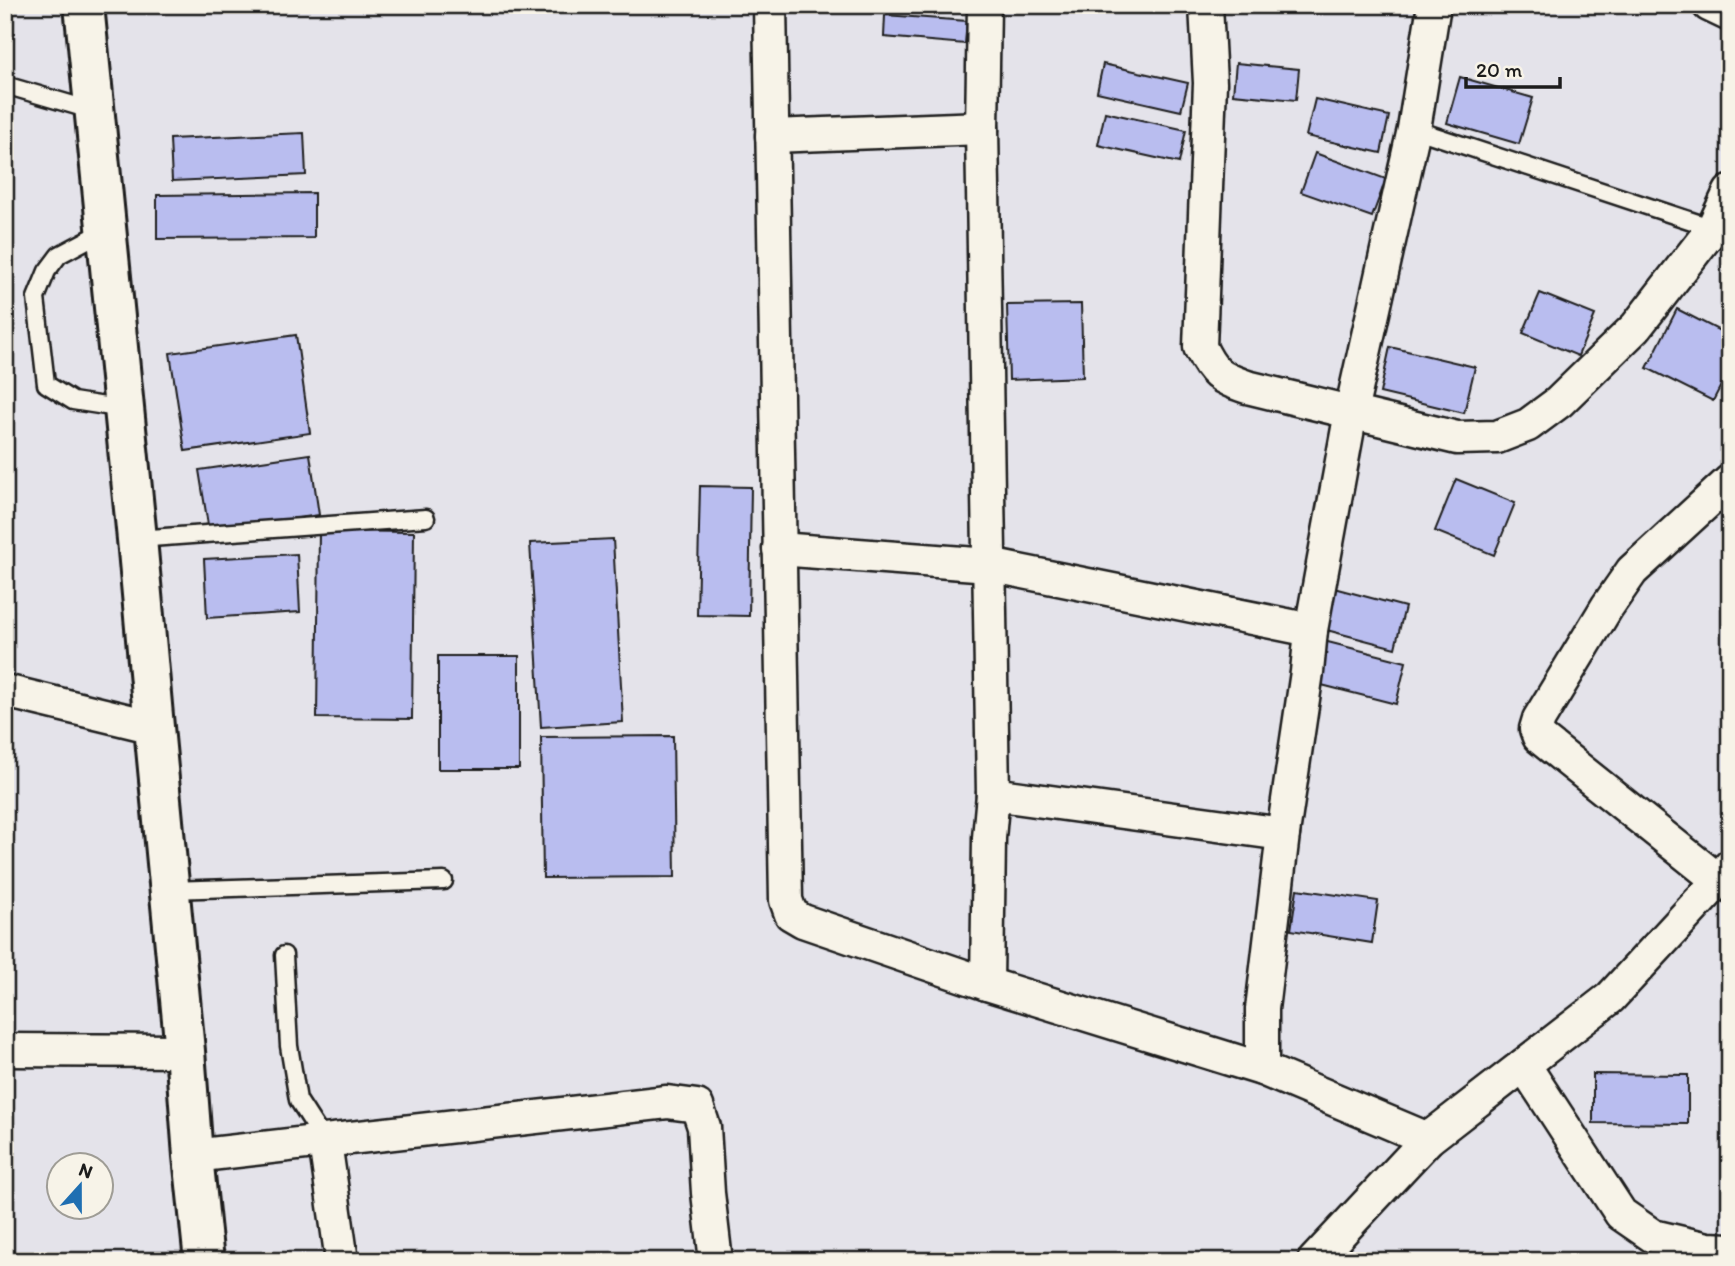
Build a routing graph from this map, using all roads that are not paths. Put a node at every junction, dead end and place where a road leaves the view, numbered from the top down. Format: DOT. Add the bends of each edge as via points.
graph roads {
  1 [pos="84,5"];
  2 [pos="770,5"];
  3 [pos="984,5"];
  4 [pos="1206,5"];
  5 [pos="1434,5"];
  6 [pos="1709,5"];
  7 [pos="1730,15"];
  8 [pos="5,85"];
  9 [pos="95,111"];
  10 [pos="982,128"];
  11 [pos="1414,129"];
  12 [pos="772,136"];
  13 [pos="1730,192"];
  14 [pos="1713,228"];
  15 [pos="107,230"];
  16 [pos="124,409"];
  17 [pos="1352,412"];
  18 [pos="1730,481"];
  19 [pos="426,517"];
  20 [pos="137,539"];
  21 [pos="779,549"];
  22 [pos="989,565"];
  23 [pos="1311,630"];
  24 [pos="5,691"];
  25 [pos="154,727"];
  26 [pos="993,794"];
  27 [pos="1283,834"];
  28 [pos="444,881"];
  29 [pos="1721,883"];
  30 [pos="170,890"];
  31 [pos="284,955"];
  32 [pos="987,984"];
  33 [pos="5,1051"];
  34 [pos="185,1051"];
  35 [pos="1524,1065"];
  36 [pos="1262,1069"];
  37 [pos="1428,1139"];
  38 [pos="325,1142"];
  39 [pos="192,1156"];
  40 [pos="1730,1250"];
  41 [pos="204,1261"];
  42 [pos="342,1261"];
  43 [pos="716,1261"];
  44 [pos="1314,1261"];
  1 -- 9 [label="main road"];
  2 -- 12 [label="street"];
  3 -- 10 [label="street"];
  4 -- 17 [label="street" via="1210,83 1199,347 1224,379"];
  5 -- 11 [label="street"];
  6 -- 7 [label="street"];
  8 -- 9 [label="lane"];
  9 -- 15 [label="main road"];
  10 -- 12 [label="street"];
  10 -- 22 [label="street"];
  11 -- 14 [label="lane"];
  11 -- 17 [label="street"];
  12 -- 21 [label="street"];
  13 -- 14 [label="street"];
  14 -- 17 [label="street" via="1636,327 1559,402 1528,425 1497,437 1457,438"];
  15 -- 16 [label="main road"];
  15 -- 16 [label="lane" via="59,256 36,298 46,384 73,401"];
  16 -- 20 [label="main road"];
  17 -- 23 [label="street"];
  18 -- 29 [label="street" via="1632,571 1536,729 1539,737"];
  19 -- 20 [label="lane"];
  20 -- 25 [label="main road"];
  21 -- 22 [label="street"];
  21 -- 32 [label="street" via="786,900 791,914"];
  22 -- 23 [label="street"];
  22 -- 26 [label="street"];
  23 -- 27 [label="street"];
  24 -- 25 [label="street"];
  25 -- 30 [label="main road"];
  26 -- 27 [label="street"];
  26 -- 32 [label="street"];
  27 -- 36 [label="street" via="1262,1009"];
  28 -- 30 [label="lane"];
  29 -- 35 [label="street" via="1610,998"];
  30 -- 34 [label="main road"];
  31 -- 38 [label="lane" via="289,1046 298,1100"];
  32 -- 36 [label="street"];
  33 -- 34 [label="street"];
  34 -- 39 [label="main road"];
  35 -- 37 [label="street"];
  35 -- 40 [label="street" via="1621,1214 1653,1236"];
  36 -- 37 [label="street"];
  37 -- 44 [label="street"];
  38 -- 39 [label="street"];
  38 -- 42 [label="street"];
  38 -- 43 [label="street" via="667,1102 697,1106 704,1127"];
  39 -- 41 [label="main road"];
}
